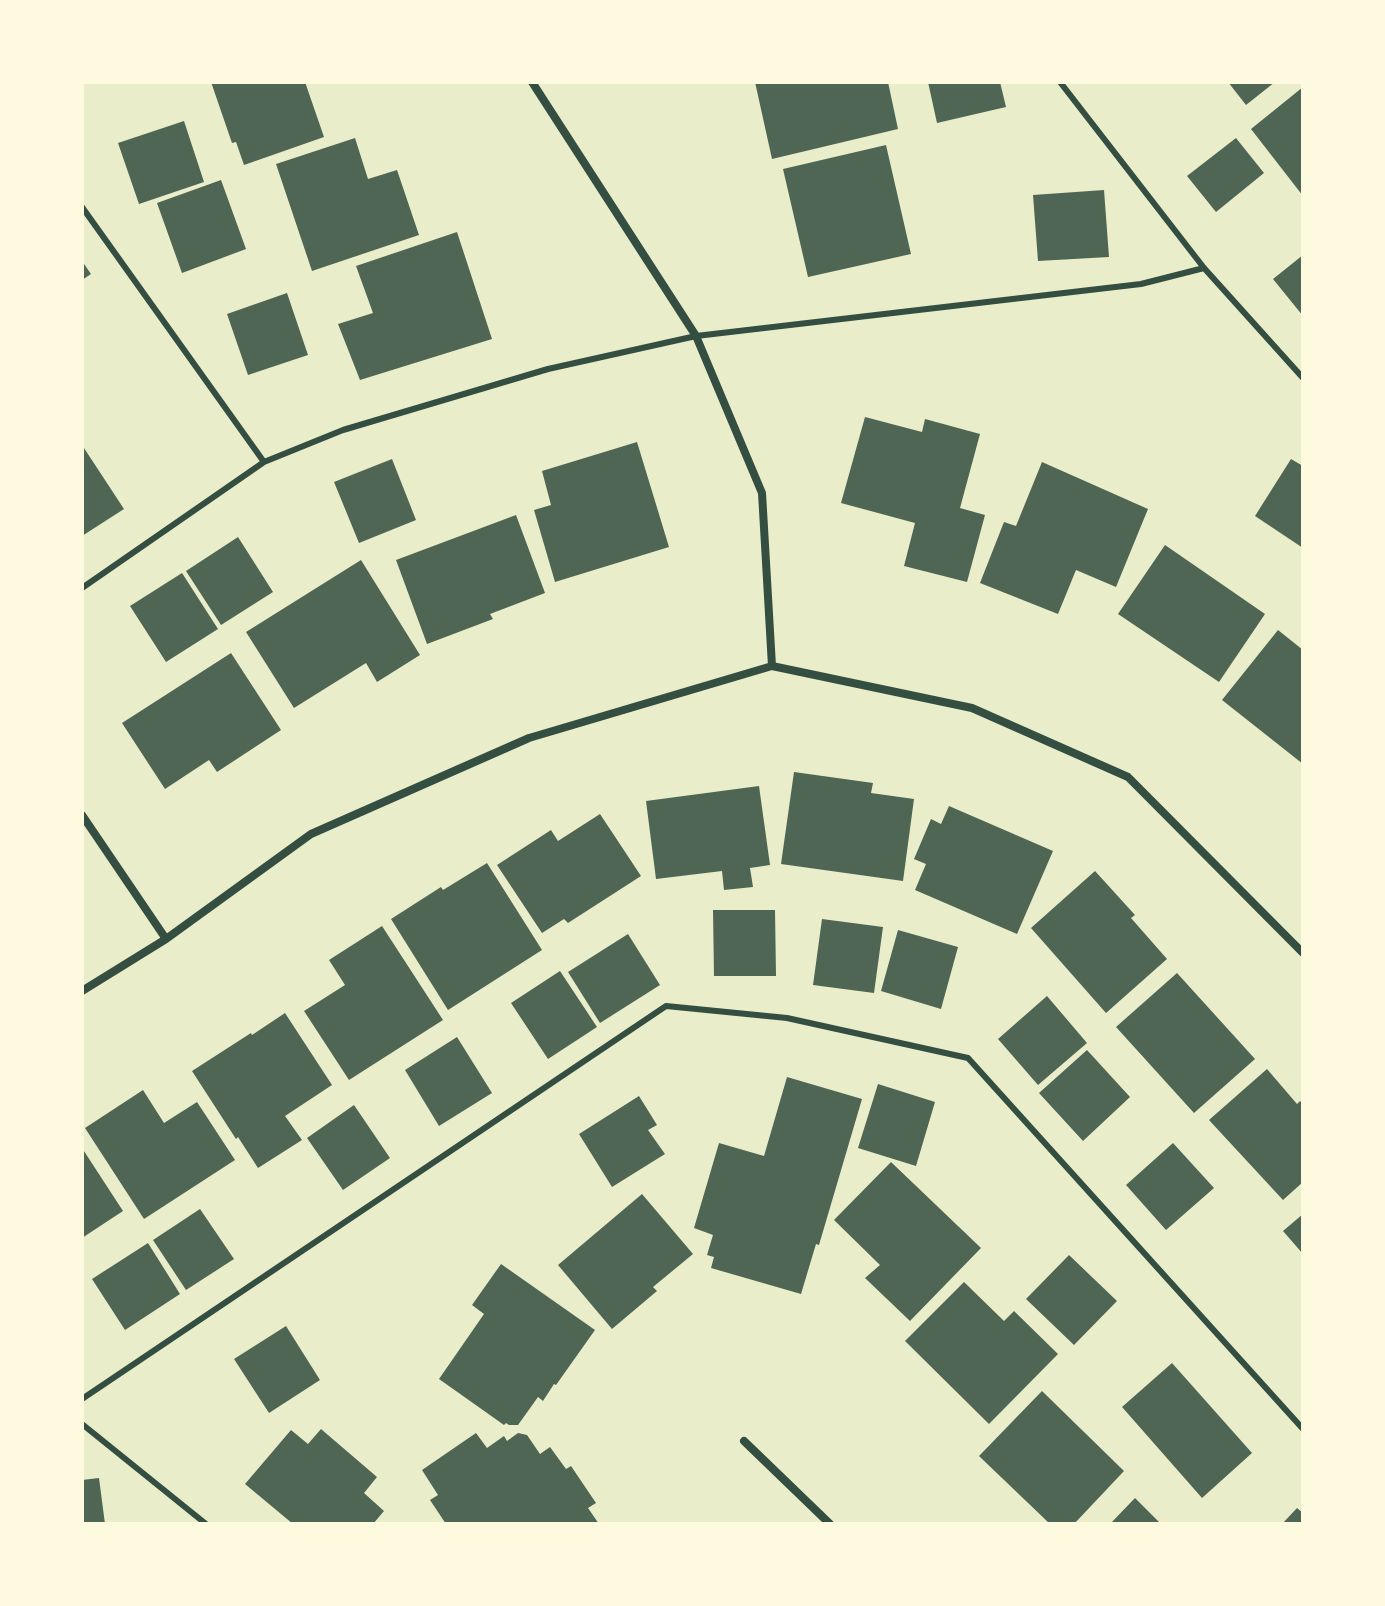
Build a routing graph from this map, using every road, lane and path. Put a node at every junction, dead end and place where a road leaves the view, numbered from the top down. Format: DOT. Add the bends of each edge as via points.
graph roads {
  1 [pos="532,82"];
  2 [pos="1060,82"];
  3 [pos="82,207"];
  4 [pos="1204,268"];
  5 [pos="696,336"];
  6 [pos="1303,378"];
  7 [pos="264,462"];
  8 [pos="82,588"];
  9 [pos="772,666"];
  10 [pos="82,815"];
  11 [pos="166,939"];
  12 [pos="1303,953"];
  13 [pos="82,991"];
  14 [pos="82,1399"];
  15 [pos="82,1424"];
  16 [pos="1303,1429"];
  17 [pos="744,1441"];
  18 [pos="206,1524"];
  19 [pos="830,1524"];
  1 -- 5 [label="street"];
  2 -- 4 [label="lane"];
  3 -- 7 [label="lane"];
  4 -- 5 [label="lane" via="1141,284"];
  4 -- 6 [label="lane"];
  5 -- 7 [label="lane" via="548,369 343,430"];
  5 -- 9 [label="street" via="762,493"];
  7 -- 8 [label="lane"];
  9 -- 11 [label="street" via="529,738 311,834"];
  9 -- 12 [label="street" via="972,708 1128,777"];
  10 -- 11 [label="street"];
  11 -- 13 [label="street"];
  14 -- 16 [label="lane" via="666,1006 787,1018 968,1058"];
  15 -- 18 [label="lane"];
  17 -- 19 [label="street"];
}
